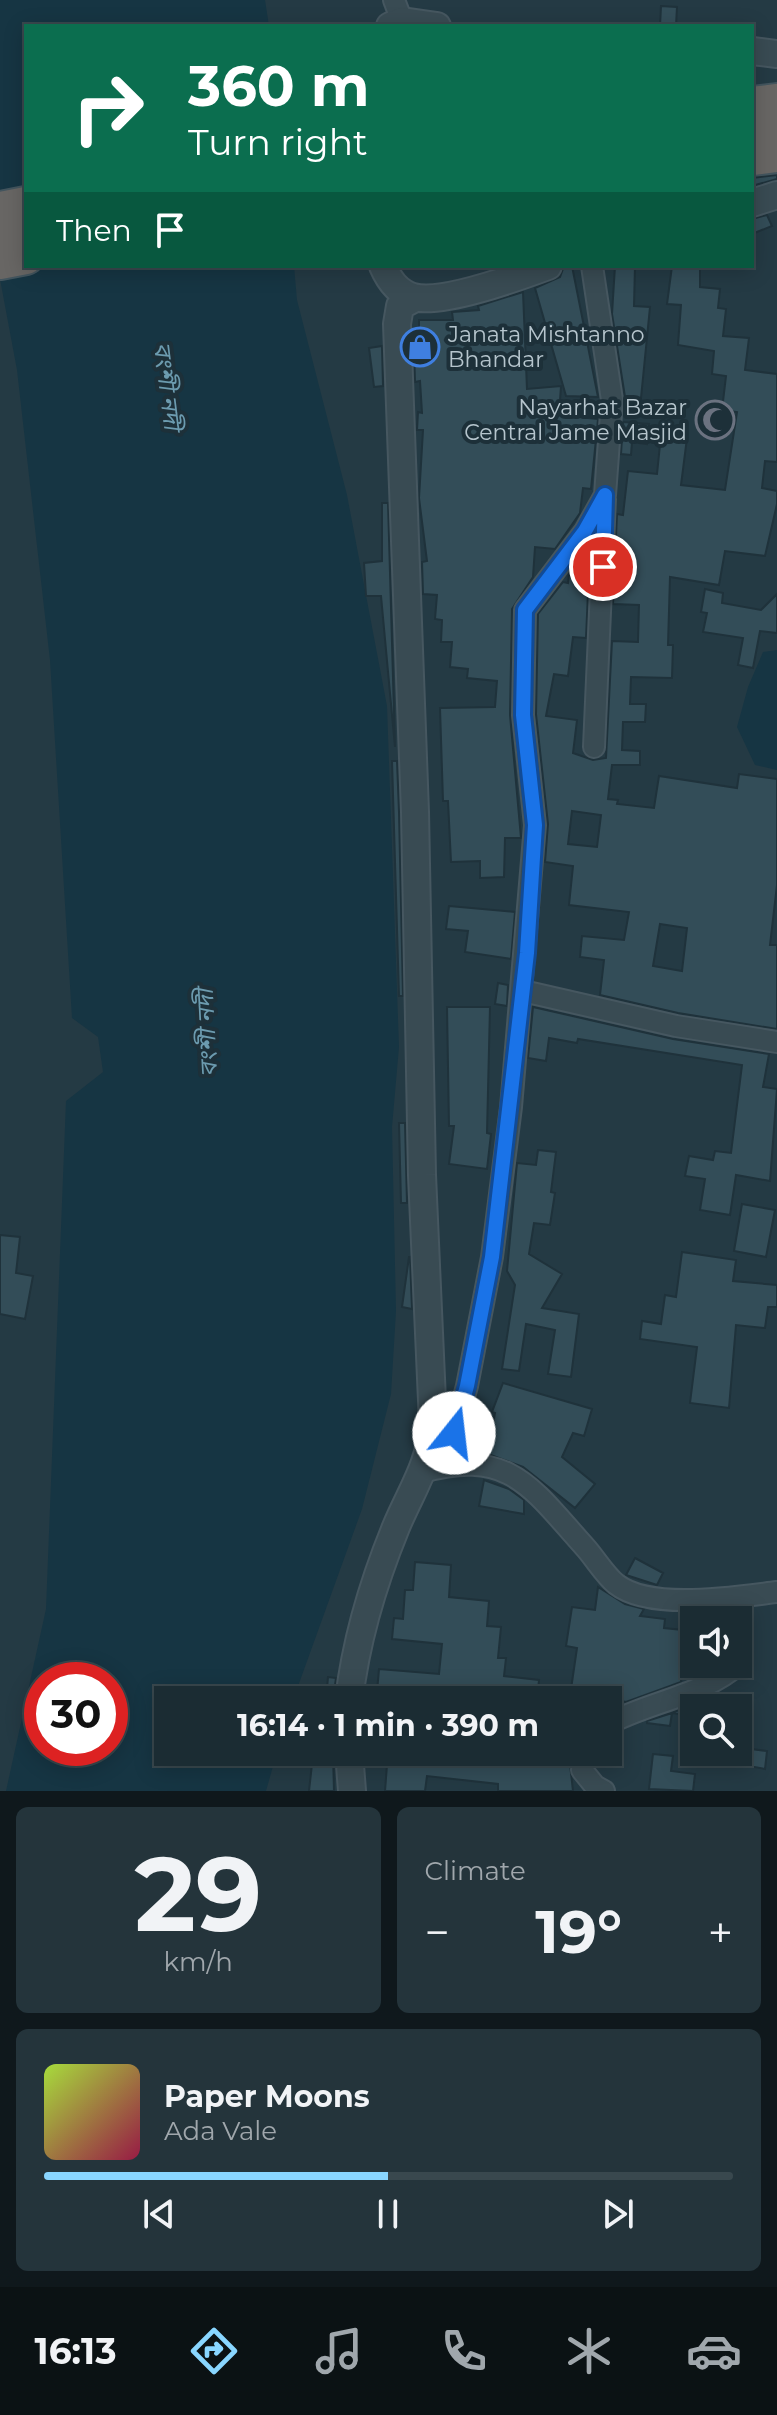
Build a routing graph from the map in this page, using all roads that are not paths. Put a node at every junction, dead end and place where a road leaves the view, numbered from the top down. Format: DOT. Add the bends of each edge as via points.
graph roads {
  1 [pos="395,16"];
  2 [pos="429,24"];
  3 [pos="754,51"];
  4 [pos="777,54"];
  5 [pos="777,101"];
  6 [pos="754,104"];
  7 [pos="777,125"];
  8 [pos="754,130"];
  9 [pos="777,155"];
  10 [pos="754,158"];
  11 [pos="777,195"];
  12 [pos="754,202"];
  13 [pos="24,204"];
  14 [pos="0,209"];
  15 [pos="24,233"];
  16 [pos="0,238"];
  17 [pos="24,257"];
  18 [pos="0,262"];
  19 [pos="384,268"];
  20 [pos="541,268"];
  21 [pos="592,268"];
  22 [pos="415,298"];
  23 [pos="605,495"];
  24 [pos="594,747"];
  25 [pos="523,991"];
  26 [pos="777,1042"];
  27 [pos="427,1462"];
  28 [pos="777,1592"];
  29 [pos="742,1596"];
  30 [pos="739,1606"];
  31 [pos="723,1678"];
  32 [pos="351,1686"];
  33 [pos="622,1716"];
  34 [pos="350,1766"];
  35 [pos="583,1766"];
  36 [pos="352,1791"];
  37 [pos="604,1791"];
  1 -- 2 [label="street"];
  3 -- 4 [label="street"];
  5 -- 6 [label="highway"];
  7 -- 8 [label="highway"];
  9 -- 10 [label="highway"];
  11 -- 12 [label="street"];
  13 -- 14 [label="highway"];
  15 -- 16 [label="highway"];
  17 -- 18 [label="highway"];
  19 -- 22 [label="street" via="390,282"];
  20 -- 22 [label="street" via="455,294"];
  21 -- 23 [label="street" via="612,400"];
  22 -- 27 [label="street" via="400,306 397,324 433,1423"];
  23 -- 24 [label="street"];
  23 -- 25 [label="street" via="585,531 525,610 523,715 535,825"];
  25 -- 26 [label="street" via="676,1026"];
  25 -- 27 [label="street" via="492,1257 467,1386 454,1433"];
  27 -- 29 [label="street" via="487,1464 519,1476 616,1584 642,1596 674,1601"];
  27 -- 32 [label="street" via="365,1610"];
  28 -- 29 [label="street"];
  29 -- 30 [label="street"];
  31 -- 33 [label="street"];
  34 -- 36 [label="street"];
  35 -- 37 [label="street"];
}
